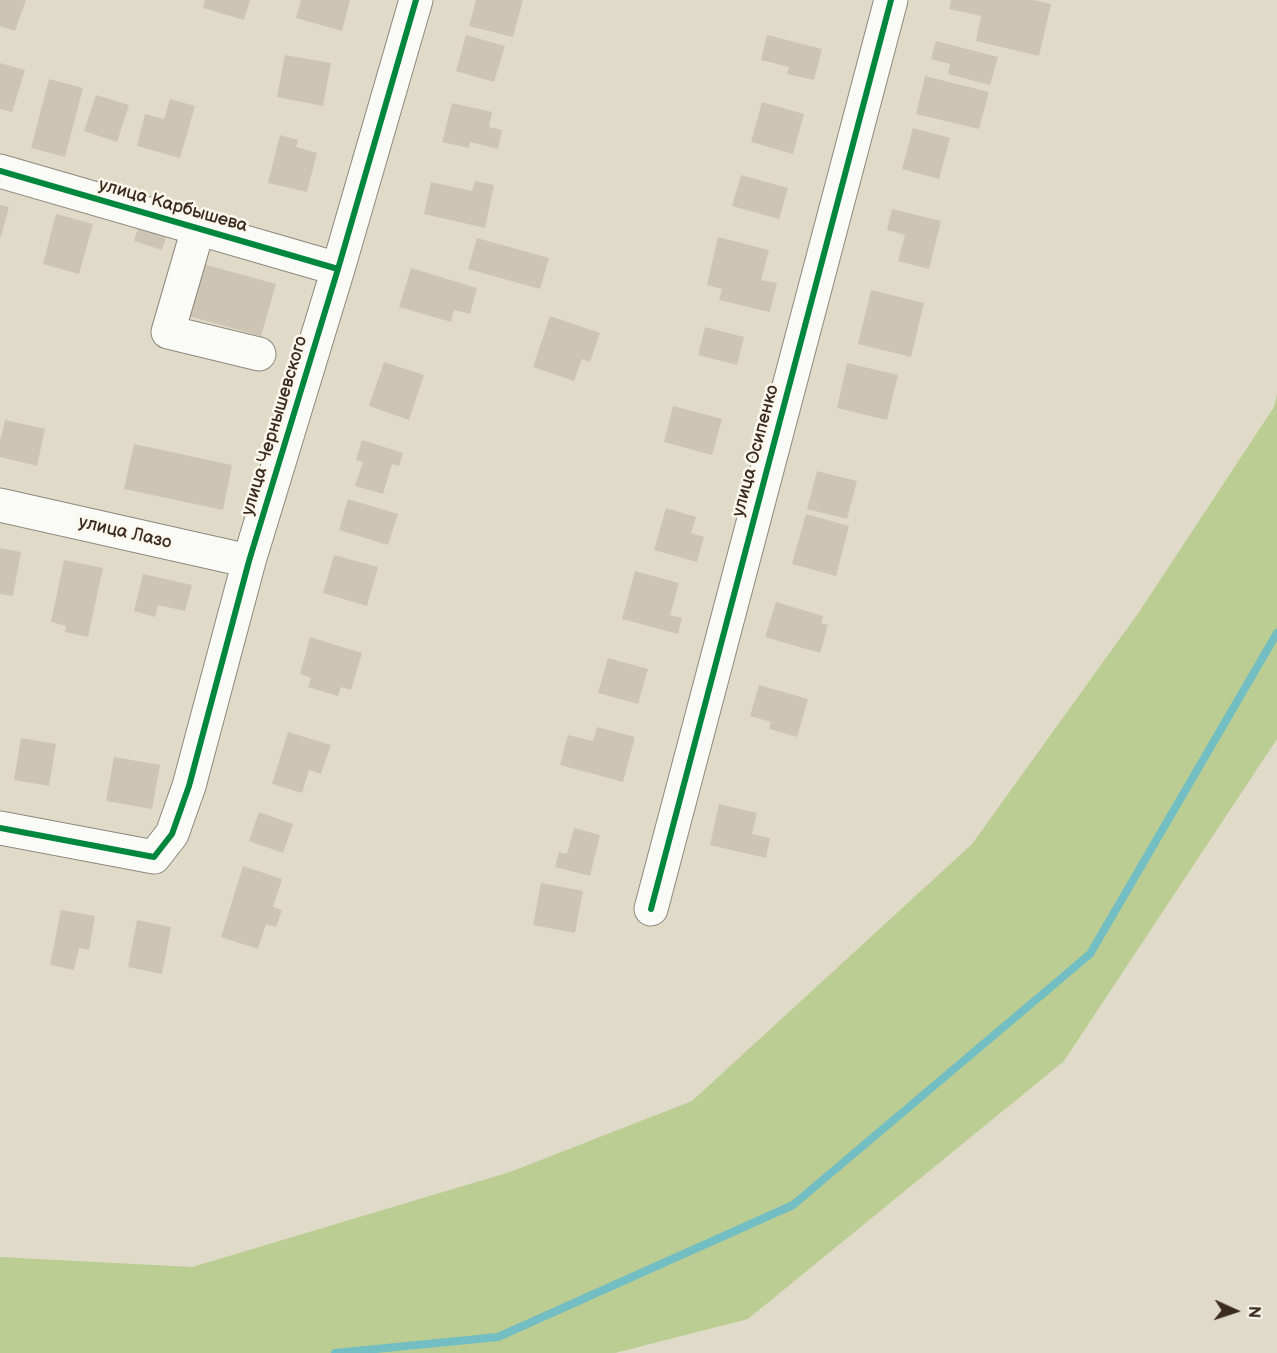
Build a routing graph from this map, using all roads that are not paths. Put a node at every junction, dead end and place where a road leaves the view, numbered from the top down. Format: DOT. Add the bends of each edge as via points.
graph roads {
  1 [pos="416,0"];
  2 [pos="891,0"];
  3 [pos="0,171"];
  4 [pos="198,229"];
  5 [pos="338,269"];
  6 [pos="259,354"];
  7 [pos="0,505"];
  8 [pos="249,561"];
  9 [pos="0,828"];
  10 [pos="651,909"];
  1 -- 5 [label="street, улица Чернышевского"];
  2 -- 10 [label="street, улица Осипенко"];
  3 -- 4 [label="street, улица Карбышева"];
  4 -- 5 [label="street, улица Карбышева"];
  4 -- 6 [label="street" via="168,332"];
  5 -- 8 [label="street, улица Чернышевского"];
  7 -- 8 [label="street, улица Лазо"];
  8 -- 9 [label="street, улица Чернышевского" via="189,786 172,834 154,857"];
}
